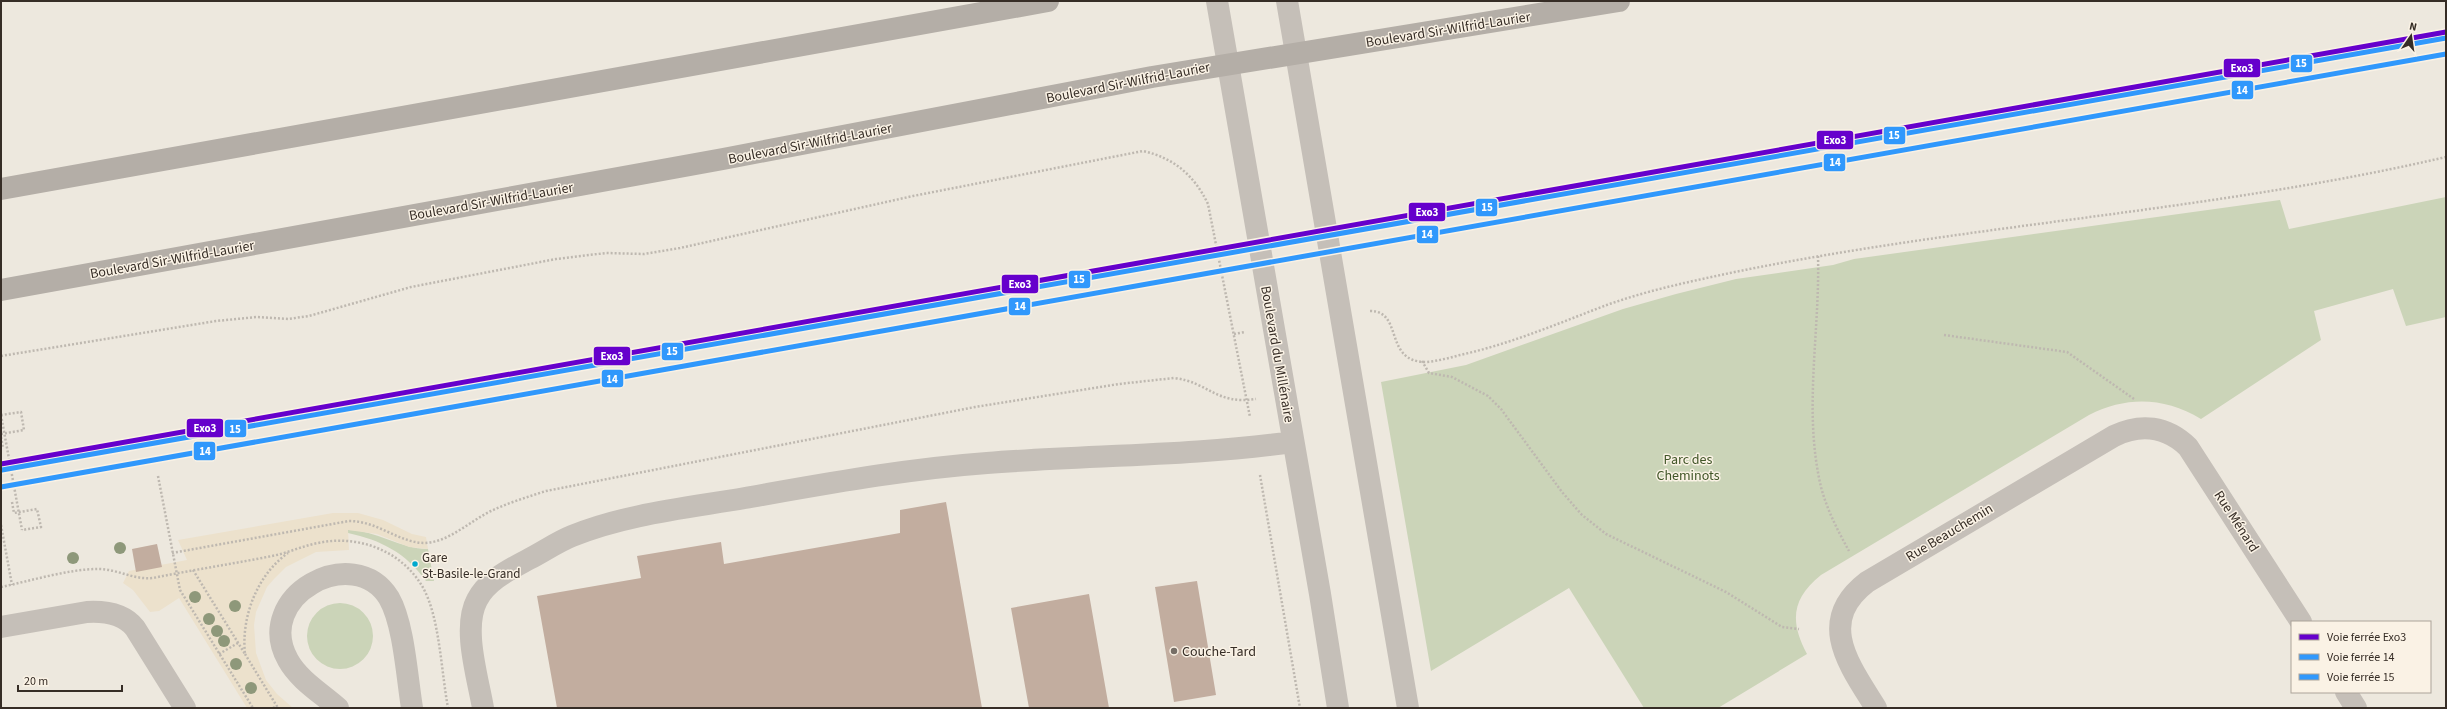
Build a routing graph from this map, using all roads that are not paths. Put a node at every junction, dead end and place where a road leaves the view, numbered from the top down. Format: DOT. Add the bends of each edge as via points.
graph roads {
  1 [pos="1048,1"];
  2 [pos="1216,1"];
  3 [pos="1287,1"];
  4 [pos="1619,1"];
  5 [pos="1296,53"];
  6 [pos="1226,64"];
  7 [pos="1,188"];
  8 [pos="1,290"];
  9 [pos="2162,430"];
  10 [pos="1293,442"];
  11 [pos="2300,621"];
  12 [pos="1,627"];
  13 [pos="2347,693"];
  14 [pos="185,708"];
  15 [pos="338,708"];
  16 [pos="412,708"];
  17 [pos="483,708"];
  18 [pos="1338,708"];
  19 [pos="1408,708"];
  20 [pos="1876,708"];
  21 [pos="2356,708"];
  1 -- 7 [label="main road"];
  2 -- 6 [label="street, Boulevard du Millénaire"];
  3 -- 5 [label="street"];
  4 -- 5 [label="main road, Boulevard Sir-Wilfrid-Laurier"];
  5 -- 6 [label="main road, Boulevard Sir-Wilfrid-Laurier"];
  5 -- 19 [label="street"];
  6 -- 8 [label="main road, Boulevard Sir-Wilfrid-Laurier" via="723,159"];
  6 -- 10 [label="street, Boulevard du Millénaire"];
  9 -- 11 [label="street, Rue Ménard" via="2180,440 2194,455"];
  9 -- 20 [label="street, Rue Beauchemin" via="2133,428 2114,436 1860,587 1843,613 1840,624 1841,644 1849,664"];
  10 -- 17 [label="street" via="1241,448 985,463 923,470 825,484 638,517 571,536 511,569 489,585 477,599 471,619 471,635"];
  10 -- 18 [label="street, Boulevard du Millénaire"];
  12 -- 14 [label="street" via="97,611 123,617 135,628"];
  13 -- 21 [label="street"];
  15 -- 16 [label="street" via="309,684 288,660 282,646 281,632 283,616 296,595 309,584 337,575 354,576 377,586 395,609"];
}
